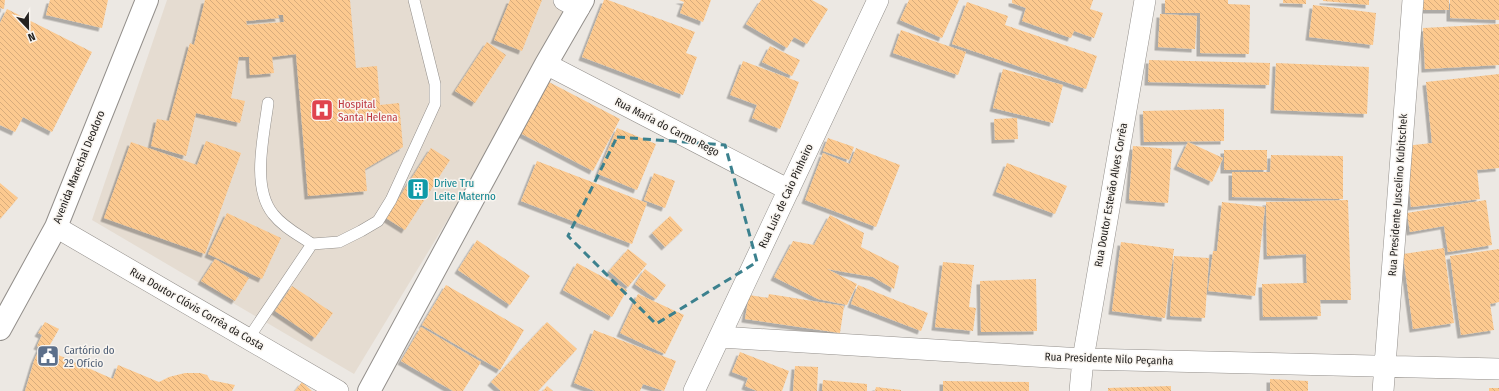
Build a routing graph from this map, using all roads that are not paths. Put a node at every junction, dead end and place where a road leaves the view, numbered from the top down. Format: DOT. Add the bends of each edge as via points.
graph roads {
  1 [pos="147,0"];
  2 [pos="414,0"];
  3 [pos="878,0"];
  4 [pos="1145,0"];
  5 [pos="1413,0"];
  6 [pos="575,3"];
  7 [pos="546,64"];
  8 [pos="268,103"];
  9 [pos="789,190"];
  10 [pos="56,227"];
  11 [pos="312,244"];
  12 [pos="0,329"];
  13 [pos="720,337"];
  14 [pos="248,339"];
  15 [pos="1083,359"];
  16 [pos="1384,367"];
  17 [pos="1499,370"];
  18 [pos="338,391"];
  19 [pos="369,391"];
  20 [pos="694,391"];
  21 [pos="1080,391"];
  22 [pos="1383,391"];
  1 -- 10 [label="main road, Avenida Marechal Deodoro"];
  2 -- 11 [label="lane" via="435,84 434,104 391,200 378,221 362,232 339,242"];
  3 -- 9 [label="street, Rua Luís de Caio Pinheiro"];
  4 -- 15 [label="street, Rua Doutor Estevão Alves Corrêa"];
  5 -- 16 [label="street, Rua Presidente Juscelino Kubitschek"];
  6 -- 7 [label="main road"];
  7 -- 9 [label="street, Rua María do Carmo Rego"];
  7 -- 19 [label="main road"];
  8 -- 11 [label="lane" via="260,169 265,201 282,223"];
  9 -- 13 [label="street, Rua Luís de Caio Pinheiro"];
  10 -- 12 [label="main road, Avenida Marechal Deodoro"];
  10 -- 14 [label="street, Rua Doutor Clóvis Corrêa da Costa"];
  11 -- 14 [label="lane"];
  13 -- 15 [label="street, Rua Presidente Nilo Peçanha"];
  13 -- 20 [label="street, Rua Luís de Caio Pinheiro"];
  14 -- 18 [label="street, Rua Doutor Clóvis Corrêa da Costa"];
  15 -- 16 [label="street, Rua Presidente Nilo Peçanha"];
  15 -- 21 [label="street, Rua Doutor Estevão Alves Corrêa"];
  16 -- 17 [label="street, Rua Presidente Nilo Peçanha"];
  16 -- 22 [label="street, Rua Presidente Juscelino Kubitschek"];
}
